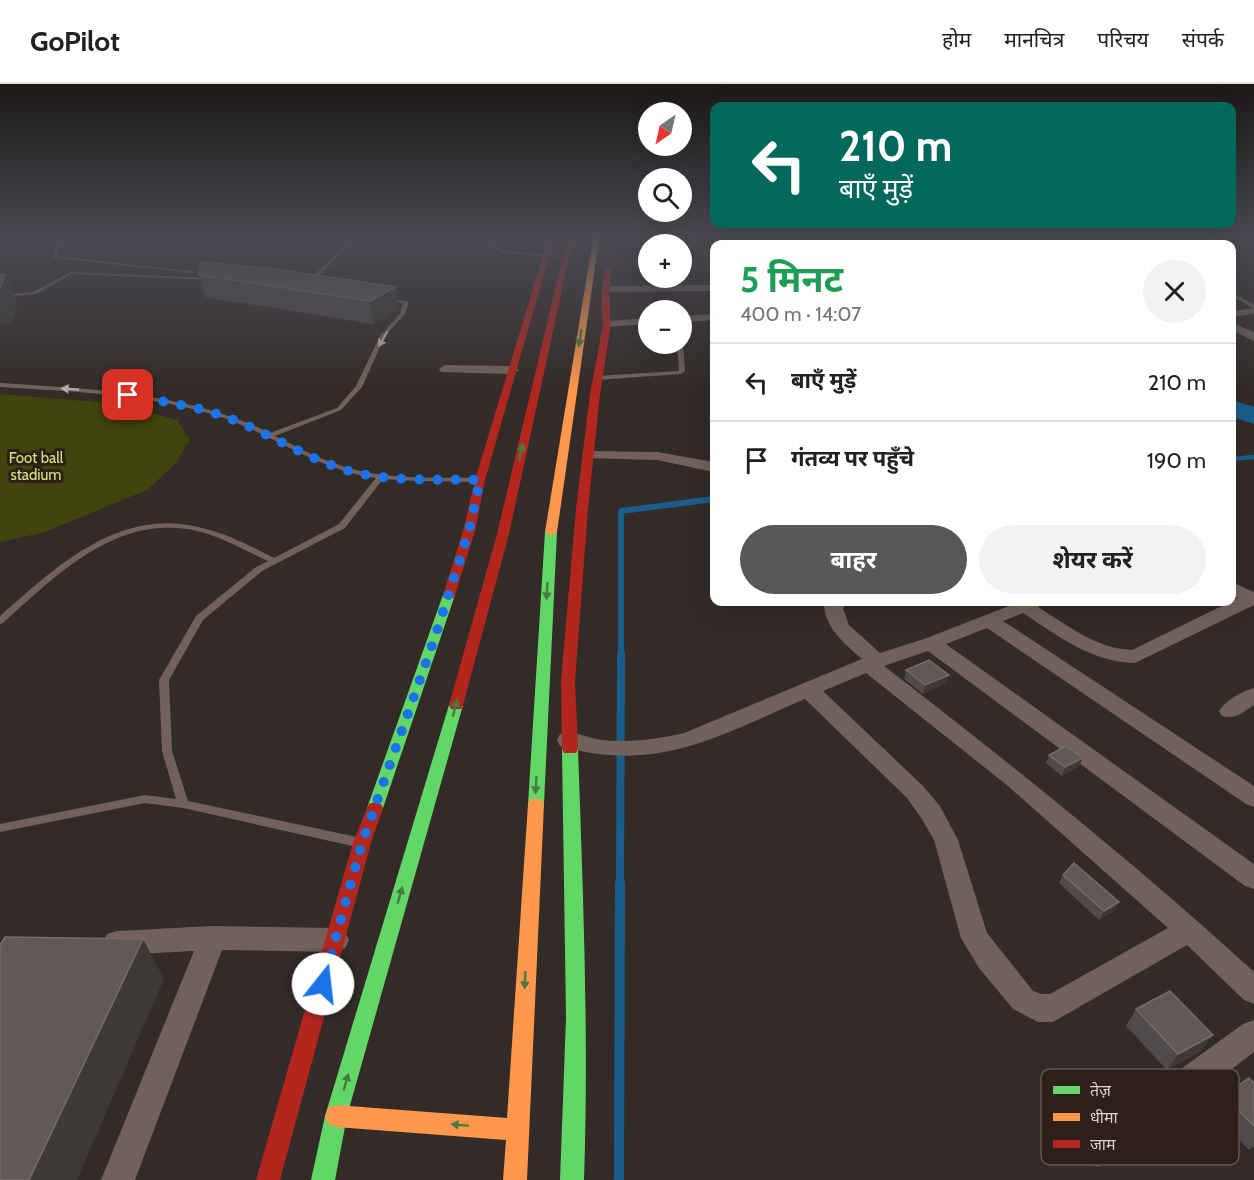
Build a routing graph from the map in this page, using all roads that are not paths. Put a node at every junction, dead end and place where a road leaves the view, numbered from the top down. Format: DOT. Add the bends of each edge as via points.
graph roads {
  1 [pos="38,290"];
  2 [pos="536,290"];
  3 [pos="555,290"];
  4 [pos="588,290"];
  5 [pos="606,290"];
  6 [pos="701,290"];
  7 [pos="0,296"];
  8 [pos="1236,297"];
  9 [pos="384,299"];
  10 [pos="706,301"];
  11 [pos="1254,309"];
  12 [pos="1236,313"];
  13 [pos="710,317"];
  14 [pos="692,318"];
  15 [pos="638,322"];
  16 [pos="607,324"];
  17 [pos="1236,328"];
  18 [pos="1254,337"];
  19 [pos="681,354"];
  20 [pos="445,369"];
  21 [pos="513,370"];
  22 [pos="597,378"];
  23 [pos="0,385"];
  24 [pos="513,422"];
  25 [pos="269,436"];
  26 [pos="589,455"];
  27 [pos="710,466"];
  28 [pos="381,476"];
  29 [pos="480,480"];
  30 [pos="274,561"];
  31 [pos="1236,590"];
  32 [pos="1253,598"];
  33 [pos="833,606"];
  34 [pos="1024,606"];
  35 [pos="1032,606"];
  36 [pos="988,620"];
  37 [pos="0,621"];
  38 [pos="931,643"];
  39 [pos="873,663"];
  40 [pos="809,690"];
  41 [pos="1254,695"];
  42 [pos="1230,711"];
  43 [pos="568,740"];
  44 [pos="1254,798"];
  45 [pos="183,804"];
  46 [pos="0,828"];
  47 [pos="362,843"];
  48 [pos="1254,878"];
  49 [pos="1189,930"];
  50 [pos="213,938"];
  51 [pos="335,940"];
  52 [pos="88,948"];
  53 [pos="1254,991"];
  54 [pos="1254,1034"];
  55 [pos="1207,1069"];
  56 [pos="336,1116"];
  57 [pos="519,1130"];
  58 [pos="118,1180"];
  59 [pos="268,1180"];
  60 [pos="323,1180"];
  61 [pos="515,1180"];
  62 [pos="572,1180"];
  1 -- 7 [label="lane"];
  2 -- 21 [label="main road"];
  3 -- 24 [label="main road"];
  4 -- 57 [label="main road, one-way" via="551,532"];
  5 -- 16 [label="main road"];
  6 -- 10 [label="street"];
  8 -- 11 [label="lane"];
  9 -- 25 [label="lane, one-way" via="406,302 402,314 383,336 359,387 339,409"];
  11 -- 12 [label="street"];
  13 -- 14 [label="street"];
  15 -- 16 [label="street"];
  16 -- 22 [label="main road"];
  17 -- 18 [label="street"];
  19 -- 22 [label="lane" via="679,374"];
  20 -- 21 [label="street"];
  21 -- 24 [label="main road"];
  22 -- 26 [label="main road"];
  25 -- 23 [label="lane, one-way" via="229,418 184,406 110,392"];
  24 -- 29 [label="main road"];
  56 -- 24 [label="main road, one-way" via="510,509"];
  25 -- 28 [label="lane" via="357,473"];
  26 -- 27 [label="street" via="657,456"];
  26 -- 43 [label="main road" via="568,681"];
  28 -- 29 [label="lane"];
  28 -- 30 [label="lane" via="342,526"];
  29 -- 47 [label="main road" via="469,531"];
  30 -- 37 [label="lane" via="203,530 162,525 134,528 112,535 78,555"];
  30 -- 45 [label="lane" via="199,618 164,680 167,751"];
  31 -- 32 [label="street"];
  32 -- 35 [label="street" via="1135,657 1124,658 1100,650"];
  33 -- 39 [label="street" via="841,626"];
  34 -- 36 [label="street"];
  36 -- 38 [label="street"];
  36 -- 44 [label="street"];
  38 -- 39 [label="street"];
  38 -- 48 [label="street"];
  39 -- 40 [label="street"];
  39 -- 49 [label="street"];
  40 -- 43 [label="street" via="689,740 662,746 604,748"];
  40 -- 49 [label="street" via="915,792 931,813 946,840 975,938 1023,1000 1038,1008 1053,1008"];
  41 -- 42 [label="street"];
  43 -- 62 [label="main road" via="576,1006"];
  45 -- 46 [label="lane" via="145,799"];
  45 -- 47 [label="lane"];
  47 -- 51 [label="main road"];
  49 -- 53 [label="street"];
  50 -- 51 [label="street"];
  50 -- 52 [label="street" via="126,941"];
  50 -- 58 [label="street"];
  51 -- 59 [label="main road"];
  54 -- 55 [label="street"];
  57 -- 56 [label="main road, one-way"];
  56 -- 60 [label="main road"];
  57 -- 61 [label="main road"];
}
